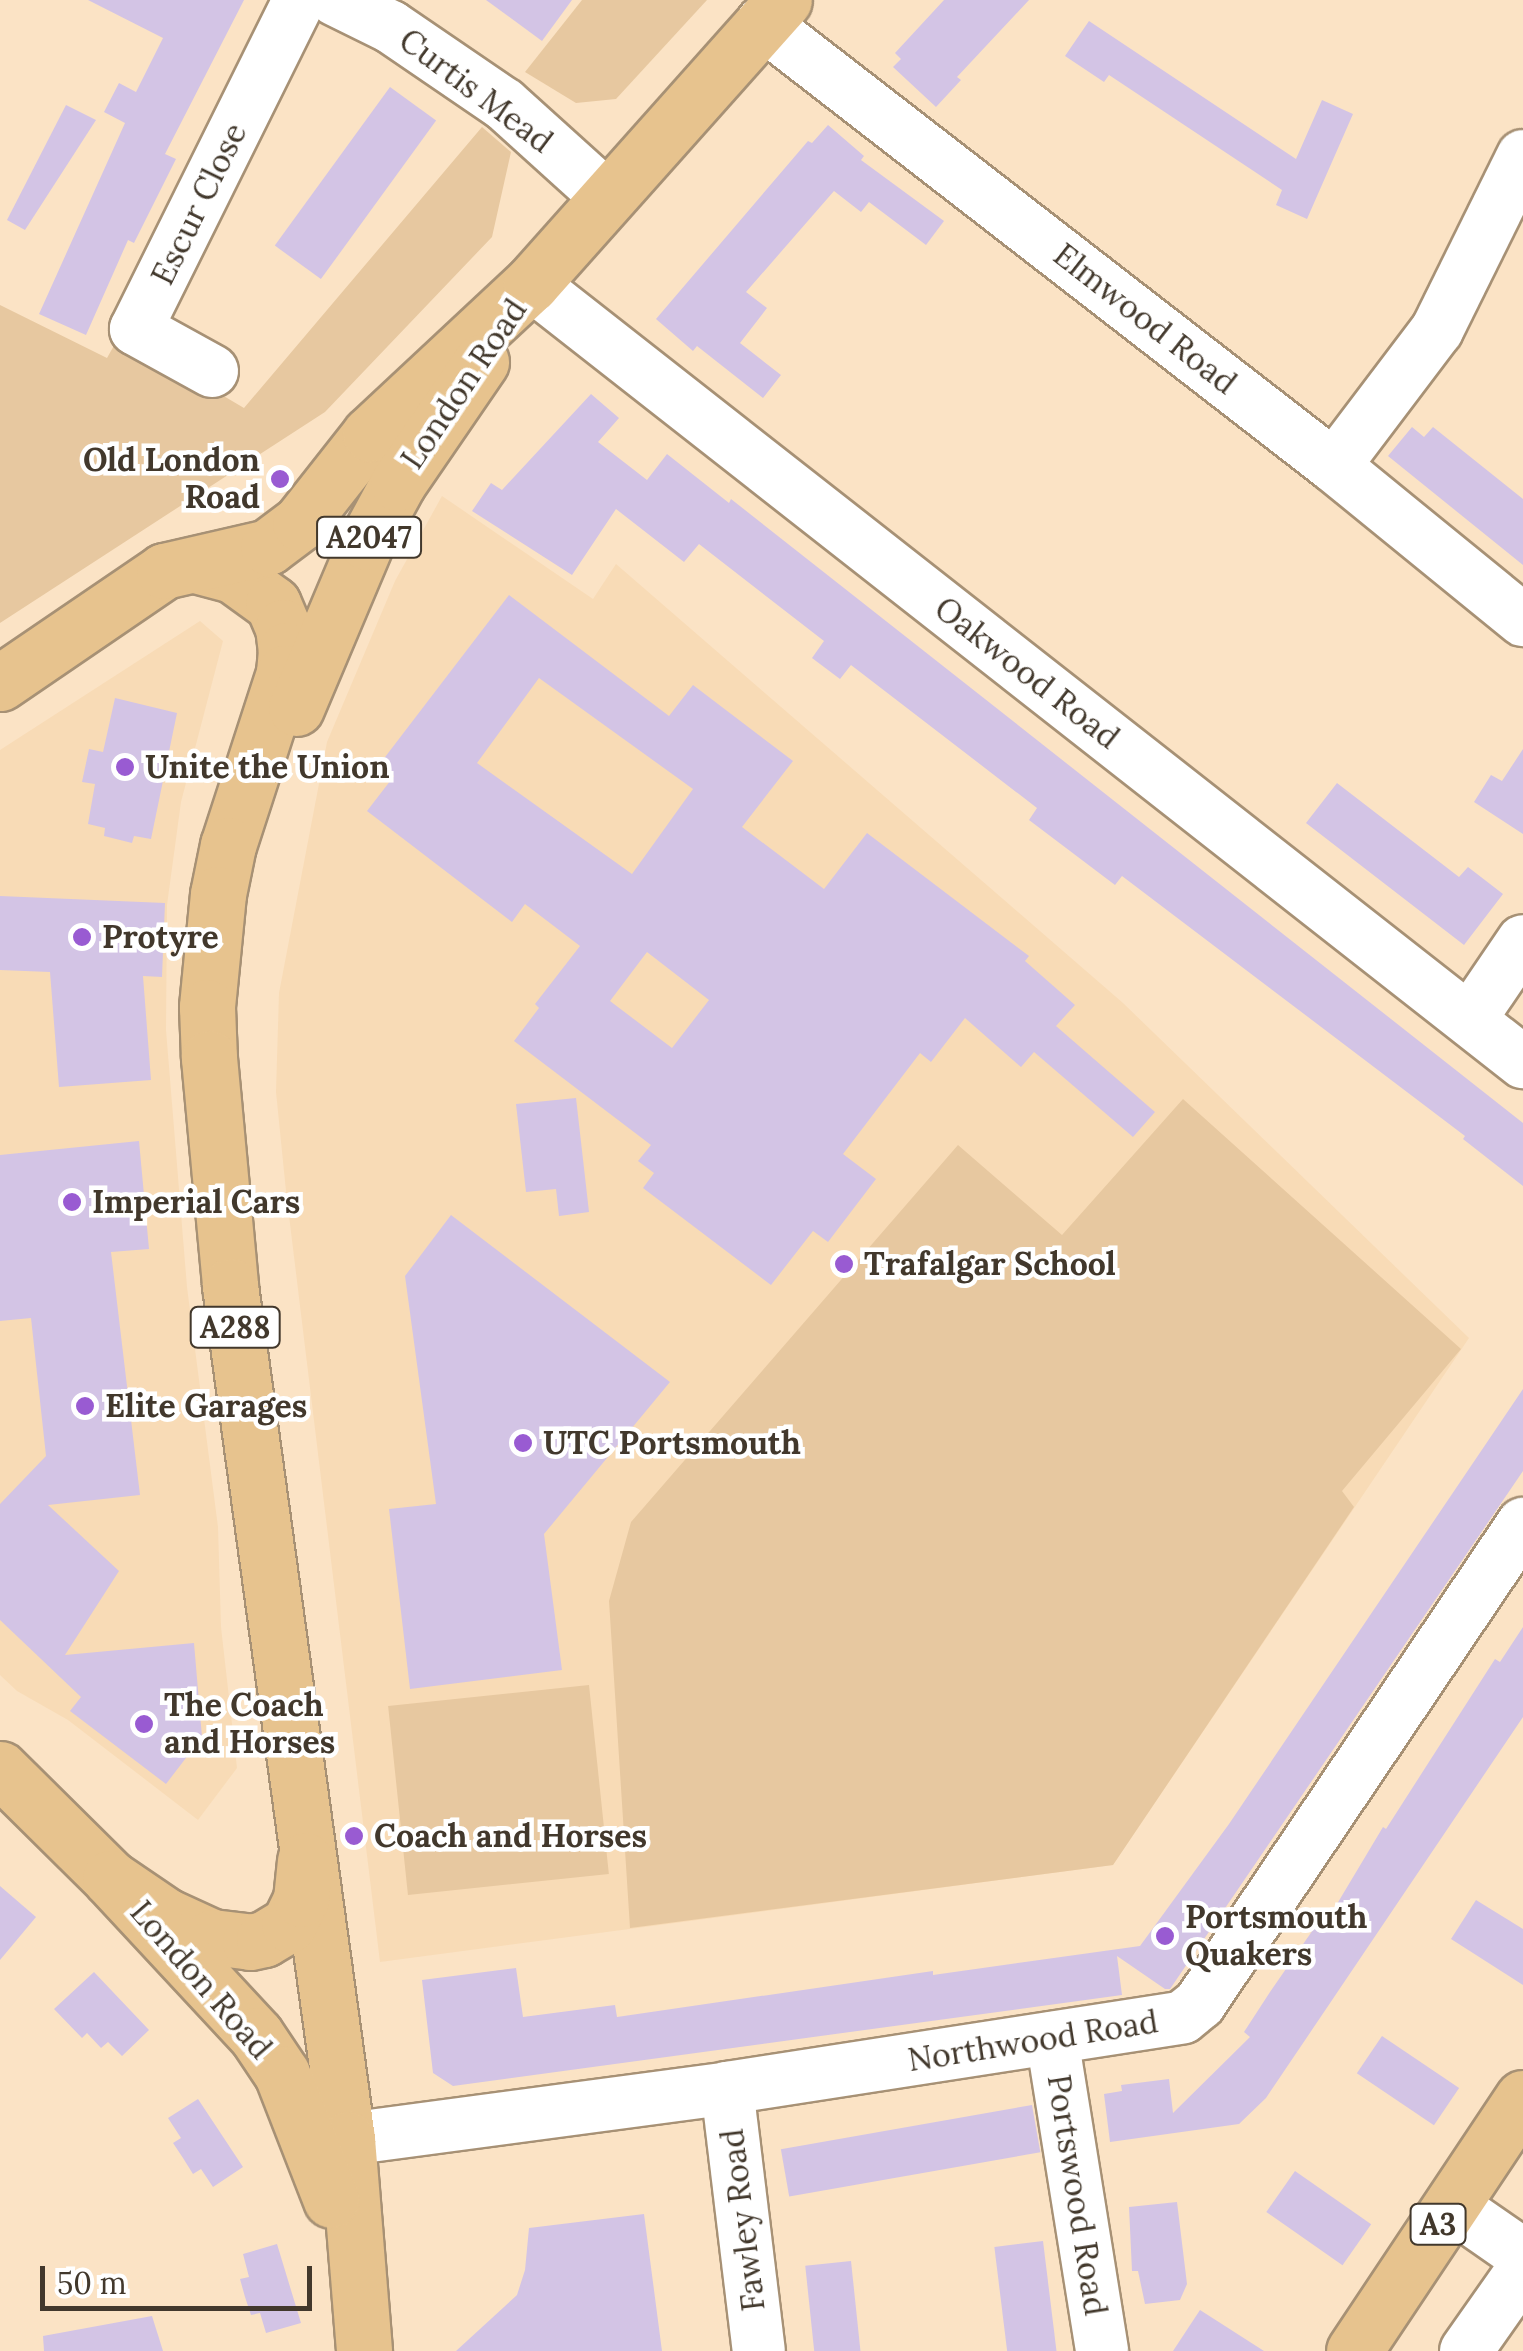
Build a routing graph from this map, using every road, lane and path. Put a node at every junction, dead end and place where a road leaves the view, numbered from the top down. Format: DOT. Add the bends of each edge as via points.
graph roads {
  1 [pos="299,0"];
  2 [pos="336,0"];
  3 [pos="773,12"];
  4 [pos="398,13"];
  5 [pos="1523,156"];
  6 [pos="608,197"];
  7 [pos="531,284"];
  8 [pos="212,371"];
  9 [pos="1334,466"];
  10 [pos="199,566"];
  11 [pos="1523,620"];
  12 [pos="0,683"];
  13 [pos="240,807"];
  14 [pos="1523,940"];
  15 [pos="1470,1019"];
  16 [pos="1523,1062"];
  17 [pos="1523,1524"];
  18 [pos="0,1770"];
  19 [pos="306,1846"];
  20 [pos="110,1878"];
  21 [pos="1052,2038"];
  22 [pos="727,2088"];
  23 [pos="1523,2098"];
  24 [pos="347,2139"];
  25 [pos="1450,2205"];
  26 [pos="1523,2255"];
  27 [pos="1523,2270"];
  28 [pos="362,2333"];
  29 [pos="759,2351"];
  30 [pos="1102,2351"];
  31 [pos="1354,2351"];
  32 [pos="1466,2351"];
  1 -- 8 [label="street, Escur Close" via="136,330"];
  2 -- 4 [label="street, Curtis Mead"];
  3 -- 6 [label="main road, London Road / A2047"];
  3 -- 9 [label="street, Elmwood Road"];
  4 -- 6 [label="street, Curtis Mead"];
  5 -- 9 [label="street" via="1437,330"];
  6 -- 7 [label="main road, London Road / A2047"];
  7 -- 10 [label="main road, London Road / A2047" via="370,434 300,523 268,547"];
  7 -- 13 [label="main road, London Road / A2047" via="398,483 328,623 275,755"];
  7 -- 15 [label="street, Oakwood Road"];
  9 -- 11 [label="street, Elmwood Road"];
  10 -- 12 [label="main road" via="164,570"];
  10 -- 13 [label="main road, A288" via="256,590 273,604 283,627 284,673"];
  13 -- 19 [label="main road, A288" via="218,894 206,1007 208,1058 228,1268"];
  14 -- 15 [label="street"];
  15 -- 16 [label="street, Oakwood Road"];
  17 -- 21 [label="street, Northwood Road" via="1200,2003 1183,2017"];
  18 -- 20 [label="main road, A288"];
  19 -- 20 [label="main road, A288" via="301,1899 289,1924 250,1942 190,1928"];
  19 -- 24 [label="main road, London Road"];
  20 -- 28 [label="main road, London Road" via="230,2004 282,2074 333,2206"];
  21 -- 22 [label="street, Northwood Road"];
  21 -- 30 [label="street, Portswood Road"];
  22 -- 24 [label="street, Northwood Road"];
  22 -- 29 [label="street, Fawley Road"];
  23 -- 25 [label="main road, A3"];
  24 -- 28 [label="main road, London Road"];
  25 -- 26 [label="street"];
  25 -- 31 [label="main road, A3"];
  27 -- 32 [label="street"];
}
